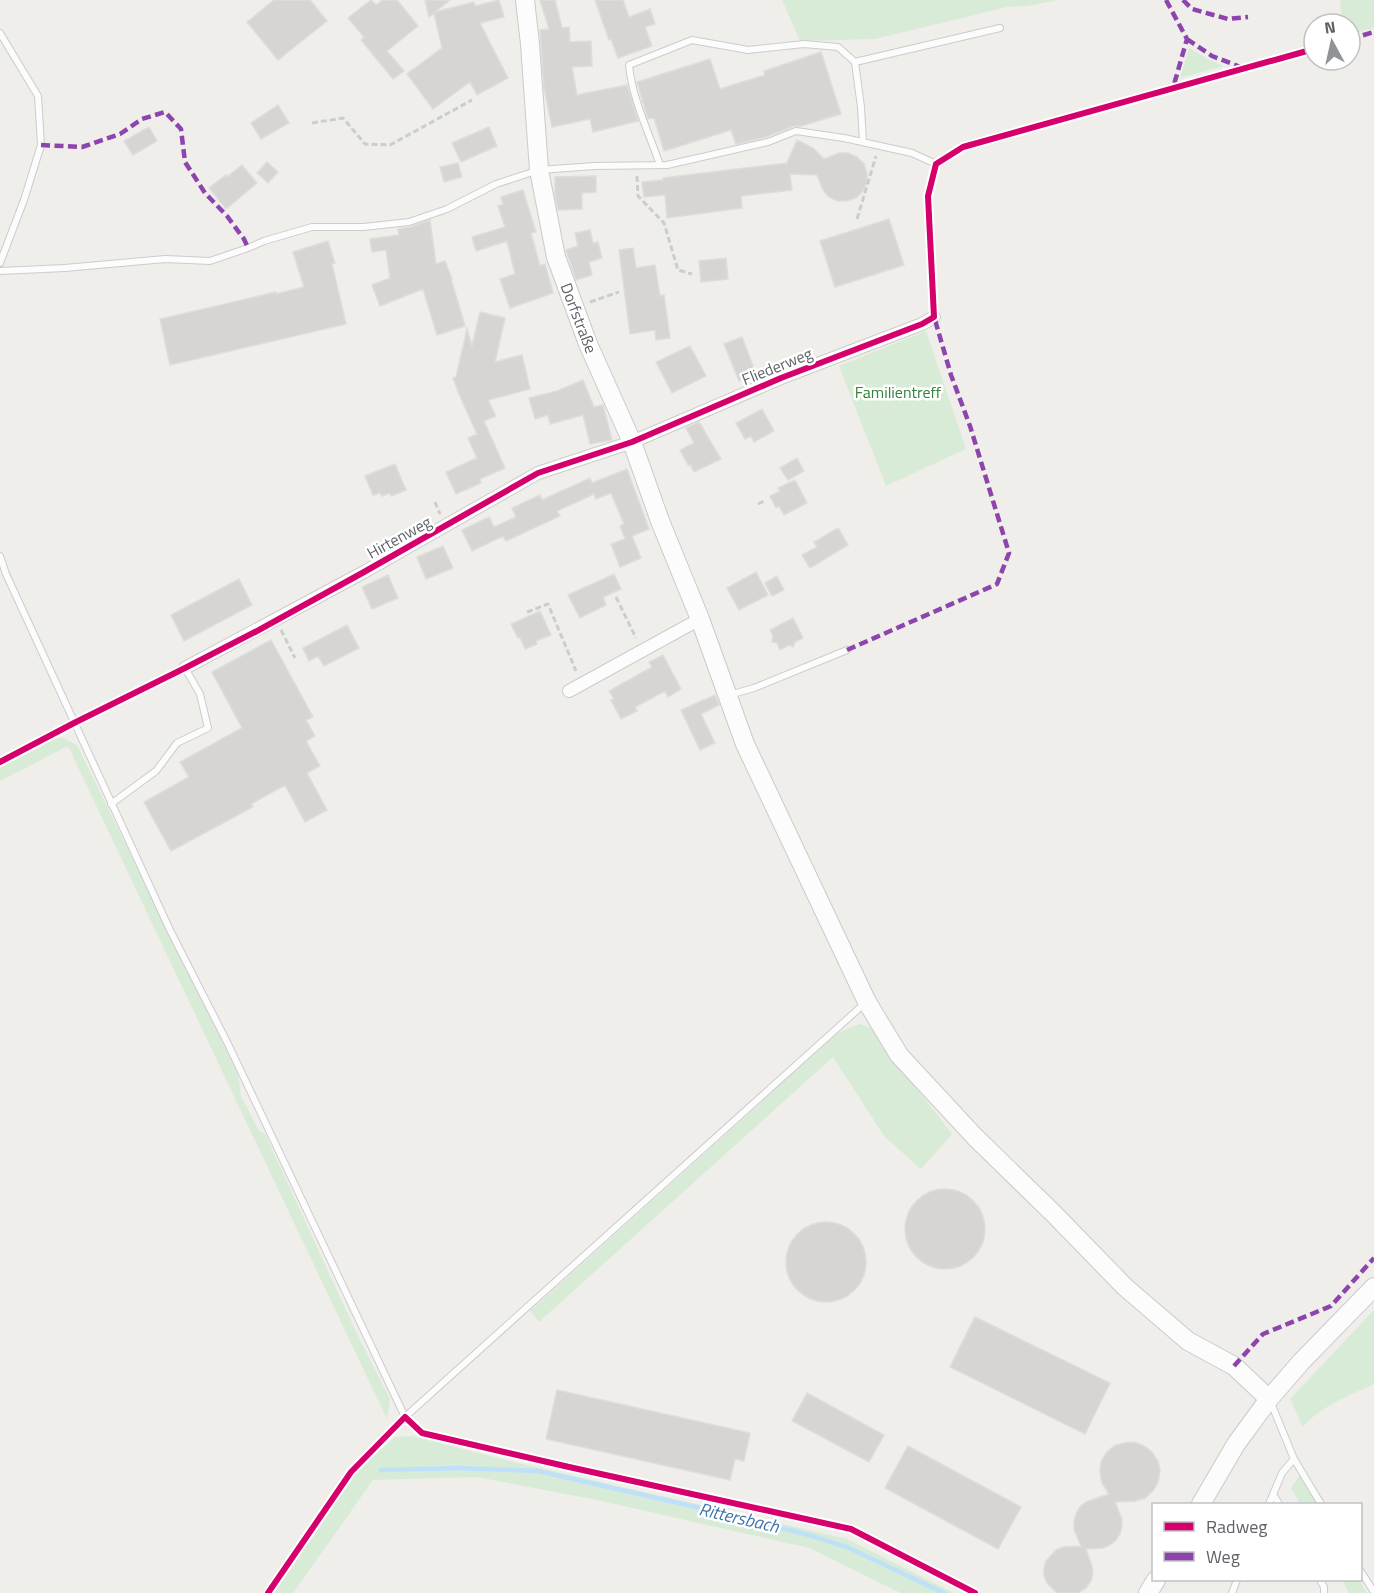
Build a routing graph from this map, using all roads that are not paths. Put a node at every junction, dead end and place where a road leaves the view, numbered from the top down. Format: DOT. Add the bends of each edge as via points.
graph roads {
  1 [pos="525,0"];
  2 [pos="1000,28"];
  3 [pos="0,33"];
  4 [pos="855,62"];
  5 [pos="863,142"];
  6 [pos="936,164"];
  7 [pos="660,165"];
  8 [pos="539,170"];
  9 [pos="0,263"];
  10 [pos="0,271"];
  11 [pos="934,317"];
  12 [pos="632,442"];
  13 [pos="0,556"];
  14 [pos="700,619"];
  15 [pos="847,650"];
  16 [pos="185,668"];
  17 [pos="569,691"];
  18 [pos="728,696"];
  19 [pos="111,804"];
  20 [pos="867,1002"];
  21 [pos="1374,1287"];
  22 [pos="1269,1399"];
  23 [pos="1294,1460"];
  24 [pos="1273,1494"];
  25 [pos="1201,1503"];
  26 [pos="1269,1503"];
  27 [pos="1278,1503"];
  28 [pos="1321,1503"];
  29 [pos="1362,1573"];
  30 [pos="1374,1592"];
  1 -- 8 [label="street, Dorfstraße"];
  2 -- 4 [label="lane"];
  3 -- 9 [label="lane" via="38,96 41,145"];
  4 -- 5 [label="lane"];
  4 -- 7 [label="lane" via="838,47 804,44 748,50 692,40 629,65 636,99"];
  5 -- 6 [label="lane" via="912,153"];
  5 -- 7 [label="lane" via="796,131 722,154"];
  7 -- 8 [label="lane"];
  8 -- 10 [label="lane" via="409,222 312,227 210,261 165,259"];
  8 -- 12 [label="street, Dorfstraße" via="556,257 588,344"];
  11 -- 12 [label="street, Fliederweg"];
  12 -- 14 [label="street, Dorfstraße"];
  12 -- 16 [label="street, Hirtenweg" via="538,473"];
  13 -- 19 [label="lane"];
  14 -- 17 [label="street"];
  14 -- 18 [label="street, Dorfstraße"];
  15 -- 18 [label="lane"];
  16 -- 19 [label="lane" via="200,694 208,728 177,742 156,771"];
  18 -- 20 [label="street, Dorfstraße" via="745,744"];
  19 -- 20 [label="lane" via="405,1417"];
  20 -- 22 [label="street, Dorfstraße" via="899,1055 1125,1287 1188,1341 1234,1366"];
  21 -- 22 [label="street"];
  22 -- 23 [label="lane"];
  22 -- 25 [label="street"];
  23 -- 24 [label="lane" via="1282,1473"];
  23 -- 28 [label="lane"];
  24 -- 26 [label="lane"];
  24 -- 27 [label="lane"];
  29 -- 30 [label="lane"];
}
